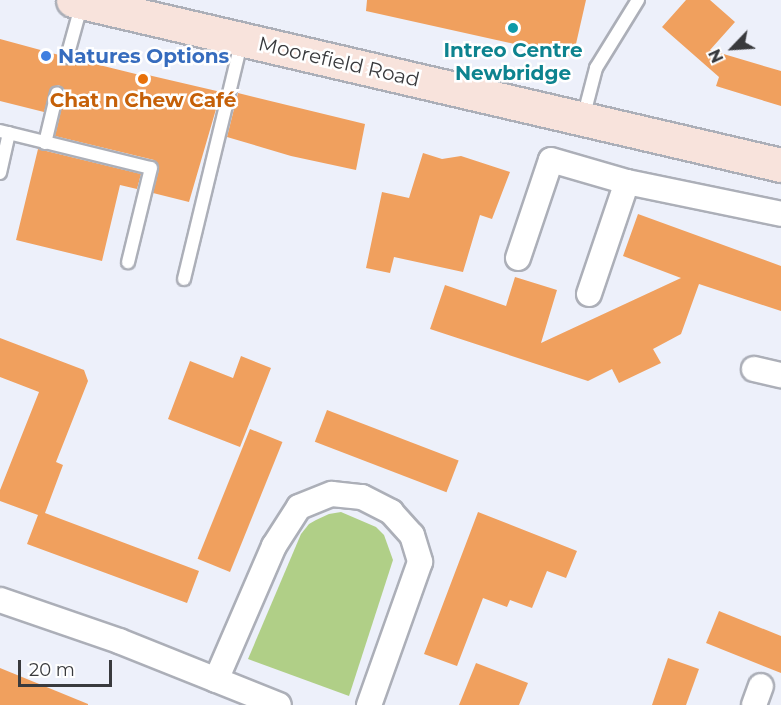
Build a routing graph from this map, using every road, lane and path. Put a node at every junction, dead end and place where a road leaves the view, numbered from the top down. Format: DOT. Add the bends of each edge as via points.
graph roads {
  1 [pos="638,0"];
  2 [pos="77,1"];
  3 [pos="242,39"];
  4 [pos="67,57"];
  5 [pos="57,93"];
  6 [pos="583,119"];
  7 [pos="4,132"];
  8 [pos="45,142"];
  9 [pos="781,165"];
  10 [pos="0,173"];
  11 [pos="627,182"];
  12 [pos="781,214"];
  13 [pos="518,258"];
  14 [pos="128,262"];
  15 [pos="184,279"];
  16 [pos="590,294"];
  17 [pos="754,369"];
  18 [pos="781,375"];
  19 [pos="0,600"];
  20 [pos="216,680"];
  21 [pos="279,705"];
  22 [pos="369,705"];
  1 -- 6 [label="lane" via="596,68"];
  2 -- 3 [label="street, Moorefield Road"];
  2 -- 4 [label="lane"];
  3 -- 6 [label="street, Moorefield Road"];
  3 -- 15 [label="lane"];
  5 -- 8 [label="lane"];
  6 -- 9 [label="street, Moorefield Road"];
  7 -- 8 [label="lane"];
  7 -- 10 [label="lane"];
  8 -- 14 [label="lane" via="151,168"];
  11 -- 12 [label="street"];
  11 -- 13 [label="street" via="551,160"];
  11 -- 16 [label="street"];
  17 -- 18 [label="street"];
  19 -- 20 [label="street"];
  20 -- 21 [label="street"];
  20 -- 22 [label="street" via="274,546 299,507 333,494 362,497 392,512 412,535 420,561"];
}
